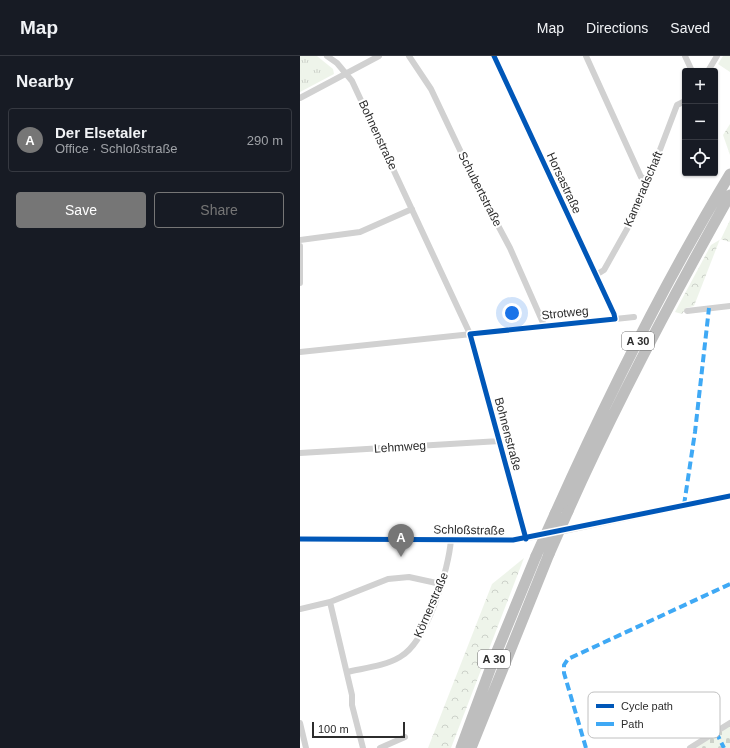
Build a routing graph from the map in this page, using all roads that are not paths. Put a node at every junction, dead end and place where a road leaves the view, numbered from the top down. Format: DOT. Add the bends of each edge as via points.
graph roads {
  1 [pos="327,56"];
  2 [pos="379,56"];
  3 [pos="409,56"];
  4 [pos="494,56"];
  5 [pos="586,56"];
  6 [pos="685,56"];
  7 [pos="717,56"];
  8 [pos="691,68"];
  9 [pos="710,68"];
  10 [pos="346,73"];
  11 [pos="300,98"];
  12 [pos="682,102"];
  13 [pos="730,174"];
  14 [pos="649,180"];
  15 [pos="730,195"];
  16 [pos="412,209"];
  17 [pos="300,240"];
  18 [pos="300,246"];
  19 [pos="596,275"];
  20 [pos="300,283"];
  21 [pos="730,306"];
  22 [pos="688,311"];
  23 [pos="634,317"];
  24 [pos="615,319"];
  25 [pos="544,325"];
  26 [pos="470,334"];
  27 [pos="300,352"];
  28 [pos="500,441"];
  29 [pos="300,453"];
  30 [pos="730,496"];
  31 [pos="300,539"];
  32 [pos="451,539"];
  33 [pos="526,539"];
  34 [pos="441,584"];
  35 [pos="330,602"];
  36 [pos="300,609"];
  37 [pos="347,672"];
  38 [pos="300,723"];
  39 [pos="730,723"];
  40 [pos="720,729"];
  41 [pos="405,737"];
  42 [pos="706,738"];
  43 [pos="306,748"];
  44 [pos="363,748"];
  45 [pos="380,748"];
  46 [pos="461,748"];
  47 [pos="471,748"];
  48 [pos="690,748"];
  1 -- 10 [label="street, Bohnenstraße"];
  2 -- 10 [label="street"];
  3 -- 25 [label="street, Schubertstraße" via="432,89 477,186 510,248"];
  4 -- 19 [label="street, Horsastraße"];
  5 -- 14 [label="street" via="641,177"];
  6 -- 8 [label="street"];
  7 -- 9 [label="street"];
  10 -- 11 [label="street"];
  10 -- 16 [label="street, Bohnenstraße"];
  12 -- 14 [label="street, Kameradschaft" via="677,105"];
  13 -- 46 [label="highway, A 30, bridge" via="620,374 536,556"];
  14 -- 19 [label="street, Kameradschaft" via="636,213 604,270"];
  15 -- 47 [label="highway, A 30, bridge" via="632,376 568,511"];
  16 -- 17 [label="street" via="360,232"];
  16 -- 26 [label="street, Bohnenstraße"];
  18 -- 20 [label="street"];
  19 -- 24 [label="street, Horsastraße"];
  21 -- 22 [label="street"];
  23 -- 24 [label="street, Strotweg"];
  24 -- 25 [label="street, Strotweg"];
  25 -- 26 [label="street, Strotweg"];
  26 -- 27 [label="street, Strotweg"];
  26 -- 28 [label="street, Bohnenstraße"];
  28 -- 29 [label="street, Lehmweg"];
  28 -- 33 [label="street, Bohnenstraße"];
  30 -- 33 [label="street, Schloßstraße"];
  31 -- 32 [label="street, Schloßstraße"];
  32 -- 33 [label="street, Schloßstraße"];
  32 -- 34 [label="street, Körnerstraße" via="448,566"];
  34 -- 35 [label="street" via="409,577 388,579"];
  34 -- 37 [label="street, Körnerstraße" via="421,635 410,651 391,661"];
  35 -- 36 [label="street"];
  35 -- 37 [label="street"];
  37 -- 44 [label="street"];
  38 -- 43 [label="street"];
  39 -- 40 [label="street"];
  41 -- 45 [label="street"];
  42 -- 48 [label="street"];
}
